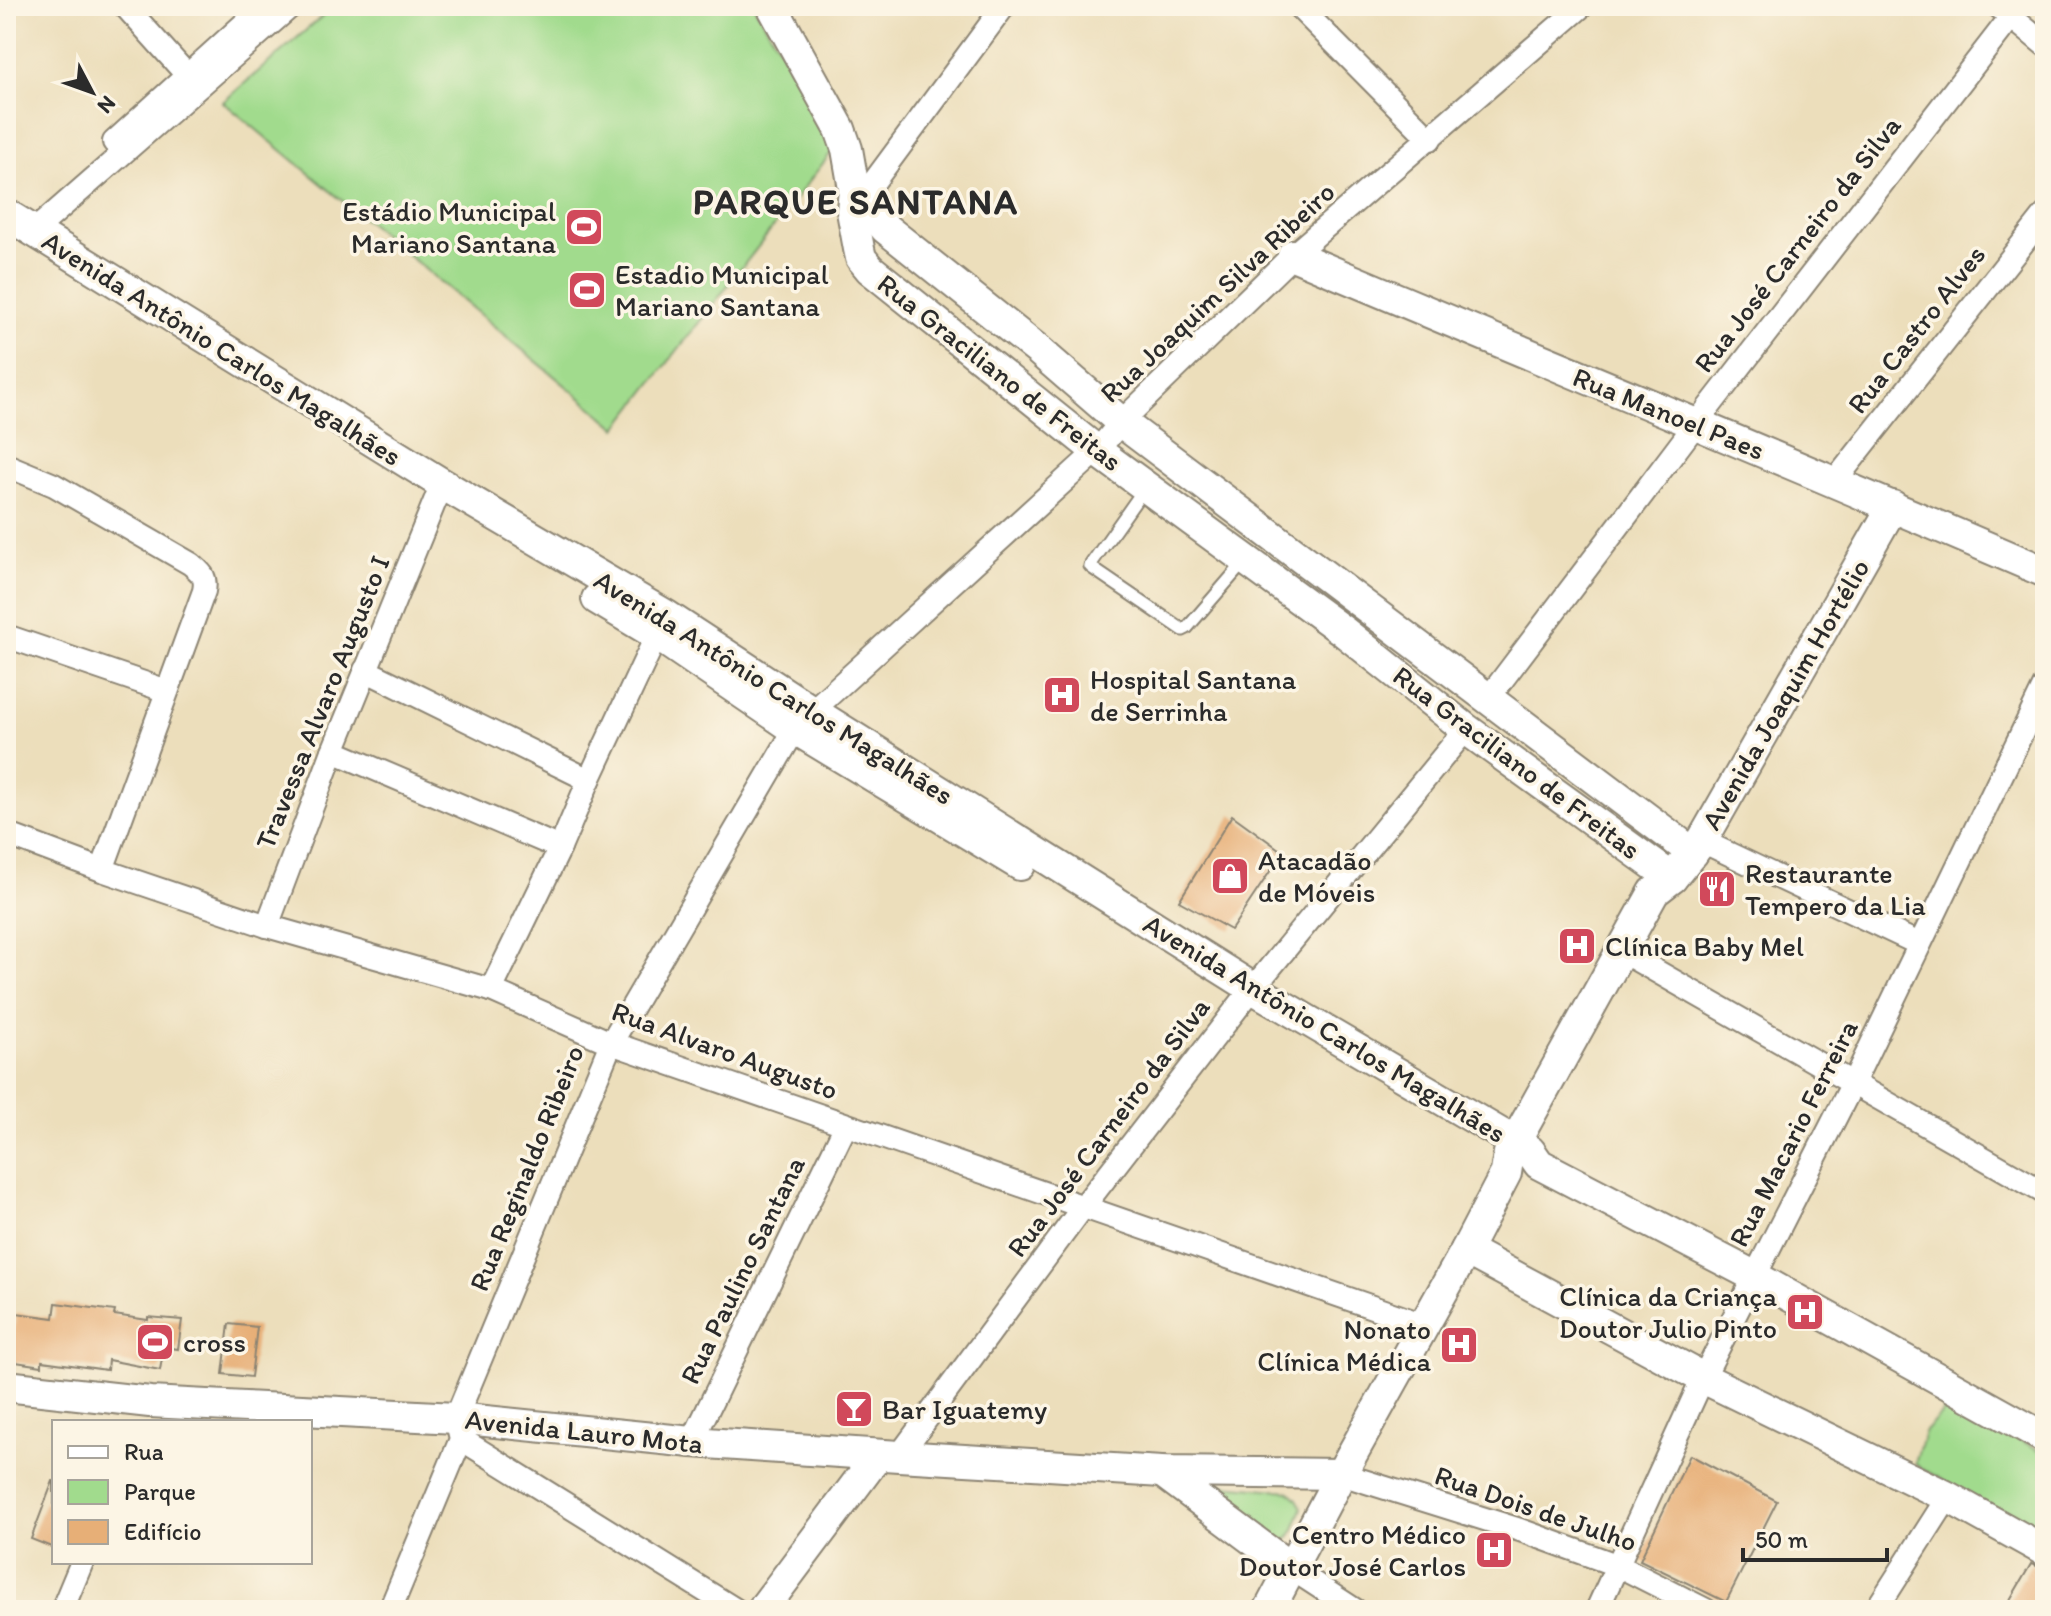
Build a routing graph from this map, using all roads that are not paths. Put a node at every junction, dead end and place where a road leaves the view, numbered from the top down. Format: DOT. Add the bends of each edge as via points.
graph roads {
  1 [pos="125,6"];
  2 [pos="264,6"];
  3 [pos="291,6"];
  4 [pos="772,6"];
  5 [pos="1004,6"];
  6 [pos="1298,6"];
  7 [pos="1582,6"];
  8 [pos="2005,11"];
  9 [pos="2045,45"];
  10 [pos="187,75"];
  11 [pos="1430,139"];
  12 [pos="856,199"];
  13 [pos="2045,215"];
  14 [pos="19,229"];
  15 [pos="1293,255"];
  16 [pos="1121,422"];
  17 [pos="1695,425"];
  18 [pos="1097,451"];
  19 [pos="6,465"];
  20 [pos="1835,481"];
  21 [pos="1146,486"];
  22 [pos="439,493"];
  23 [pos="1893,506"];
  24 [pos="1246,560"];
  25 [pos="2045,572"];
  26 [pos="662,625"];
  27 [pos="6,636"];
  28 [pos="365,670"];
  29 [pos="2045,685"];
  30 [pos="167,691"];
  31 [pos="1487,700"];
  32 [pos="804,720"];
  33 [pos="1466,729"];
  34 [pos="333,751"];
  35 [pos="589,780"];
  36 [pos="6,834"];
  37 [pos="1697,847"];
  38 [pos="560,848"];
  39 [pos="102,870"];
  40 [pos="1672,878"];
  41 [pos="267,926"];
  42 [pos="1919,944"];
  43 [pos="1629,955"];
  44 [pos="491,990"];
  45 [pos="1247,996"];
  46 [pos="611,1043"];
  47 [pos="1853,1083"];
  48 [pos="846,1125"];
  49 [pos="1520,1157"];
  50 [pos="2045,1193"];
  51 [pos="1083,1207"];
  52 [pos="1466,1250"];
  53 [pos="1754,1276"];
  54 [pos="1424,1325"];
  55 [pos="1703,1378"];
  56 [pos="6,1386"];
  57 [pos="146,1412"];
  58 [pos="302,1420"];
  59 [pos="312,1421"];
  60 [pos="458,1428"];
  61 [pos="2045,1438"];
  62 [pos="692,1442"];
  63 [pos="888,1455"];
  64 [pos="1162,1472"];
  65 [pos="1341,1474"];
  66 [pos="1948,1497"];
  67 [pos="2045,1551"];
  68 [pos="81,1564"];
  69 [pos="1619,1566"];
  70 [pos="1292,1569"];
  71 [pos="62,1610"];
  72 [pos="390,1610"];
  73 [pos="736,1610"];
  74 [pos="762,1610"];
  75 [pos="1269,1610"];
  76 [pos="1355,1610"];
  77 [pos="1597,1610"];
  78 [pos="1706,1610"];
  79 [pos="1876,1610"];
  1 -- 10 [label="street"];
  2 -- 10 [label="street"];
  3 -- 14 [label="street"];
  4 -- 12 [label="street" via="840,129"];
  5 -- 12 [label="street"];
  6 -- 11 [label="street"];
  7 -- 11 [label="street, Rua Joaquim Silva Ribeiro"];
  8 -- 9 [label="street"];
  8 -- 17 [label="street, Rua José Carneiro da Silva"];
  10 -- 14 [label="street"];
  11 -- 15 [label="street, Rua Joaquim Silva Ribeiro"];
  12 -- 16 [label="street, Rua Graciliano de Freitas"];
  12 -- 18 [label="street, Rua Graciliano de Freitas" via="861,258 870,269"];
  13 -- 20 [label="street, Rua Castro Alves"];
  14 -- 22 [label="street, Avenida Antônio Carlos Magalhães"];
  15 -- 16 [label="street, Rua Joaquim Silva Ribeiro"];
  15 -- 17 [label="street, Rua Manoel Paes"];
  16 -- 18 [label="street, Rua Joaquim Silva Ribeiro"];
  16 -- 31 [label="street, Rua Graciliano de Freitas"];
  17 -- 20 [label="street, Rua Manoel Paes"];
  17 -- 31 [label="street, Rua José Carneiro da Silva"];
  18 -- 21 [label="street, Rua Graciliano de Freitas"];
  18 -- 32 [label="street, Rua Joaquim Silva Ribeiro"];
  19 -- 30 [label="street" via="54,485 201,573 204,591"];
  20 -- 23 [label="street, Rua Manoel Paes"];
  21 -- 24 [label="street, Rua Graciliano de Freitas"];
  21 -- 24 [label="lane" via="1092,568 1183,630"];
  22 -- 26 [label="street, Avenida Antônio Carlos Magalhães"];
  22 -- 28 [label="street, Travessa Alvaro Augusto I"];
  23 -- 25 [label="street, Rua Manoel Paes"];
  23 -- 37 [label="street, Avenida Joaquim Hortélio"];
  24 -- 33 [label="street, Rua Graciliano de Freitas"];
  26 -- 32 [label="street, Avenida Antônio Carlos Magalhães"];
  26 -- 35 [label="street"];
  27 -- 30 [label="street"];
  28 -- 34 [label="street, Travessa Alvaro Augusto I"];
  28 -- 35 [label="street"];
  29 -- 42 [label="street, Rua Macario Ferreira"];
  30 -- 39 [label="street"];
  31 -- 37 [label="street, Rua Graciliano de Freitas"];
  32 -- 45 [label="street, Avenida Antônio Carlos Magalhães"];
  32 -- 46 [label="street, Rua Reginaldo Ribeiro"];
  33 -- 40 [label="street, Rua Graciliano de Freitas"];
  33 -- 45 [label="street, Rua José Carneiro da Silva"];
  34 -- 38 [label="street"];
  34 -- 41 [label="street, Travessa Alvaro Augusto I"];
  35 -- 38 [label="street"];
  36 -- 39 [label="street, Rua Alvaro Augusto"];
  37 -- 40 [label="street, Avenida Joaquim Hortélio"];
  37 -- 42 [label="street"];
  38 -- 44 [label="street"];
  39 -- 41 [label="street, Rua Alvaro Augusto"];
  40 -- 43 [label="street, Avenida Joaquim Hortélio" via="1668,901"];
  41 -- 44 [label="street, Rua Alvaro Augusto"];
  42 -- 47 [label="street, Rua Macario Ferreira"];
  43 -- 47 [label="street"];
  43 -- 49 [label="street, Avenida Joaquim Hortélio"];
  44 -- 46 [label="street, Rua Alvaro Augusto"];
  45 -- 49 [label="street, Avenida Antônio Carlos Magalhães"];
  45 -- 51 [label="street, Rua José Carneiro da Silva"];
  46 -- 48 [label="street, Rua Alvaro Augusto"];
  46 -- 60 [label="street, Rua Reginaldo Ribeiro"];
  47 -- 50 [label="street"];
  47 -- 53 [label="street, Rua Macario Ferreira"];
  48 -- 51 [label="street, Rua Alvaro Augusto"];
  48 -- 62 [label="street, Rua Paulino Santana"];
  49 -- 52 [label="street, Avenida Joaquim Hortélio"];
  49 -- 53 [label="street, Avenida Antônio Carlos Magalhães"];
  51 -- 54 [label="street, Rua Alvaro Augusto"];
  51 -- 63 [label="street, Rua José Carneiro da Silva"];
  52 -- 54 [label="street, Avenida Joaquim Hortélio"];
  52 -- 55 [label="street"];
  53 -- 55 [label="street, Rua Macario Ferreira"];
  53 -- 61 [label="street, Avenida Antônio Carlos Magalhães"];
  54 -- 65 [label="street, Avenida Joaquim Hortélio"];
  55 -- 66 [label="street"];
  55 -- 69 [label="street, Rua Macario Ferreira"];
  56 -- 57 [label="street, Avenida Lauro Mota"];
  57 -- 58 [label="street, Avenida Lauro Mota"];
  59 -- 60 [label="street, Avenida Lauro Mota"];
  60 -- 62 [label="street, Avenida Lauro Mota"];
  60 -- 72 [label="street, Rua Reginaldo Ribeiro"];
  60 -- 73 [label="street"];
  62 -- 63 [label="street, Avenida Lauro Mota"];
  63 -- 64 [label="street, Avenida Lauro Mota"];
  63 -- 74 [label="street"];
  64 -- 65 [label="street, Avenida Lauro Mota"];
  64 -- 70 [label="street"];
  65 -- 69 [label="street, Rua Dois de Julho"];
  65 -- 70 [label="street, Avenida Joaquim Hortélio"];
  66 -- 67 [label="street"];
  66 -- 79 [label="street"];
  68 -- 71 [label="street"];
  69 -- 77 [label="street, Rua Macario Ferreira"];
  69 -- 78 [label="street, Rua Dois de Julho"];
  70 -- 75 [label="street, Avenida Joaquim Hortélio"];
  70 -- 76 [label="street"];
}
